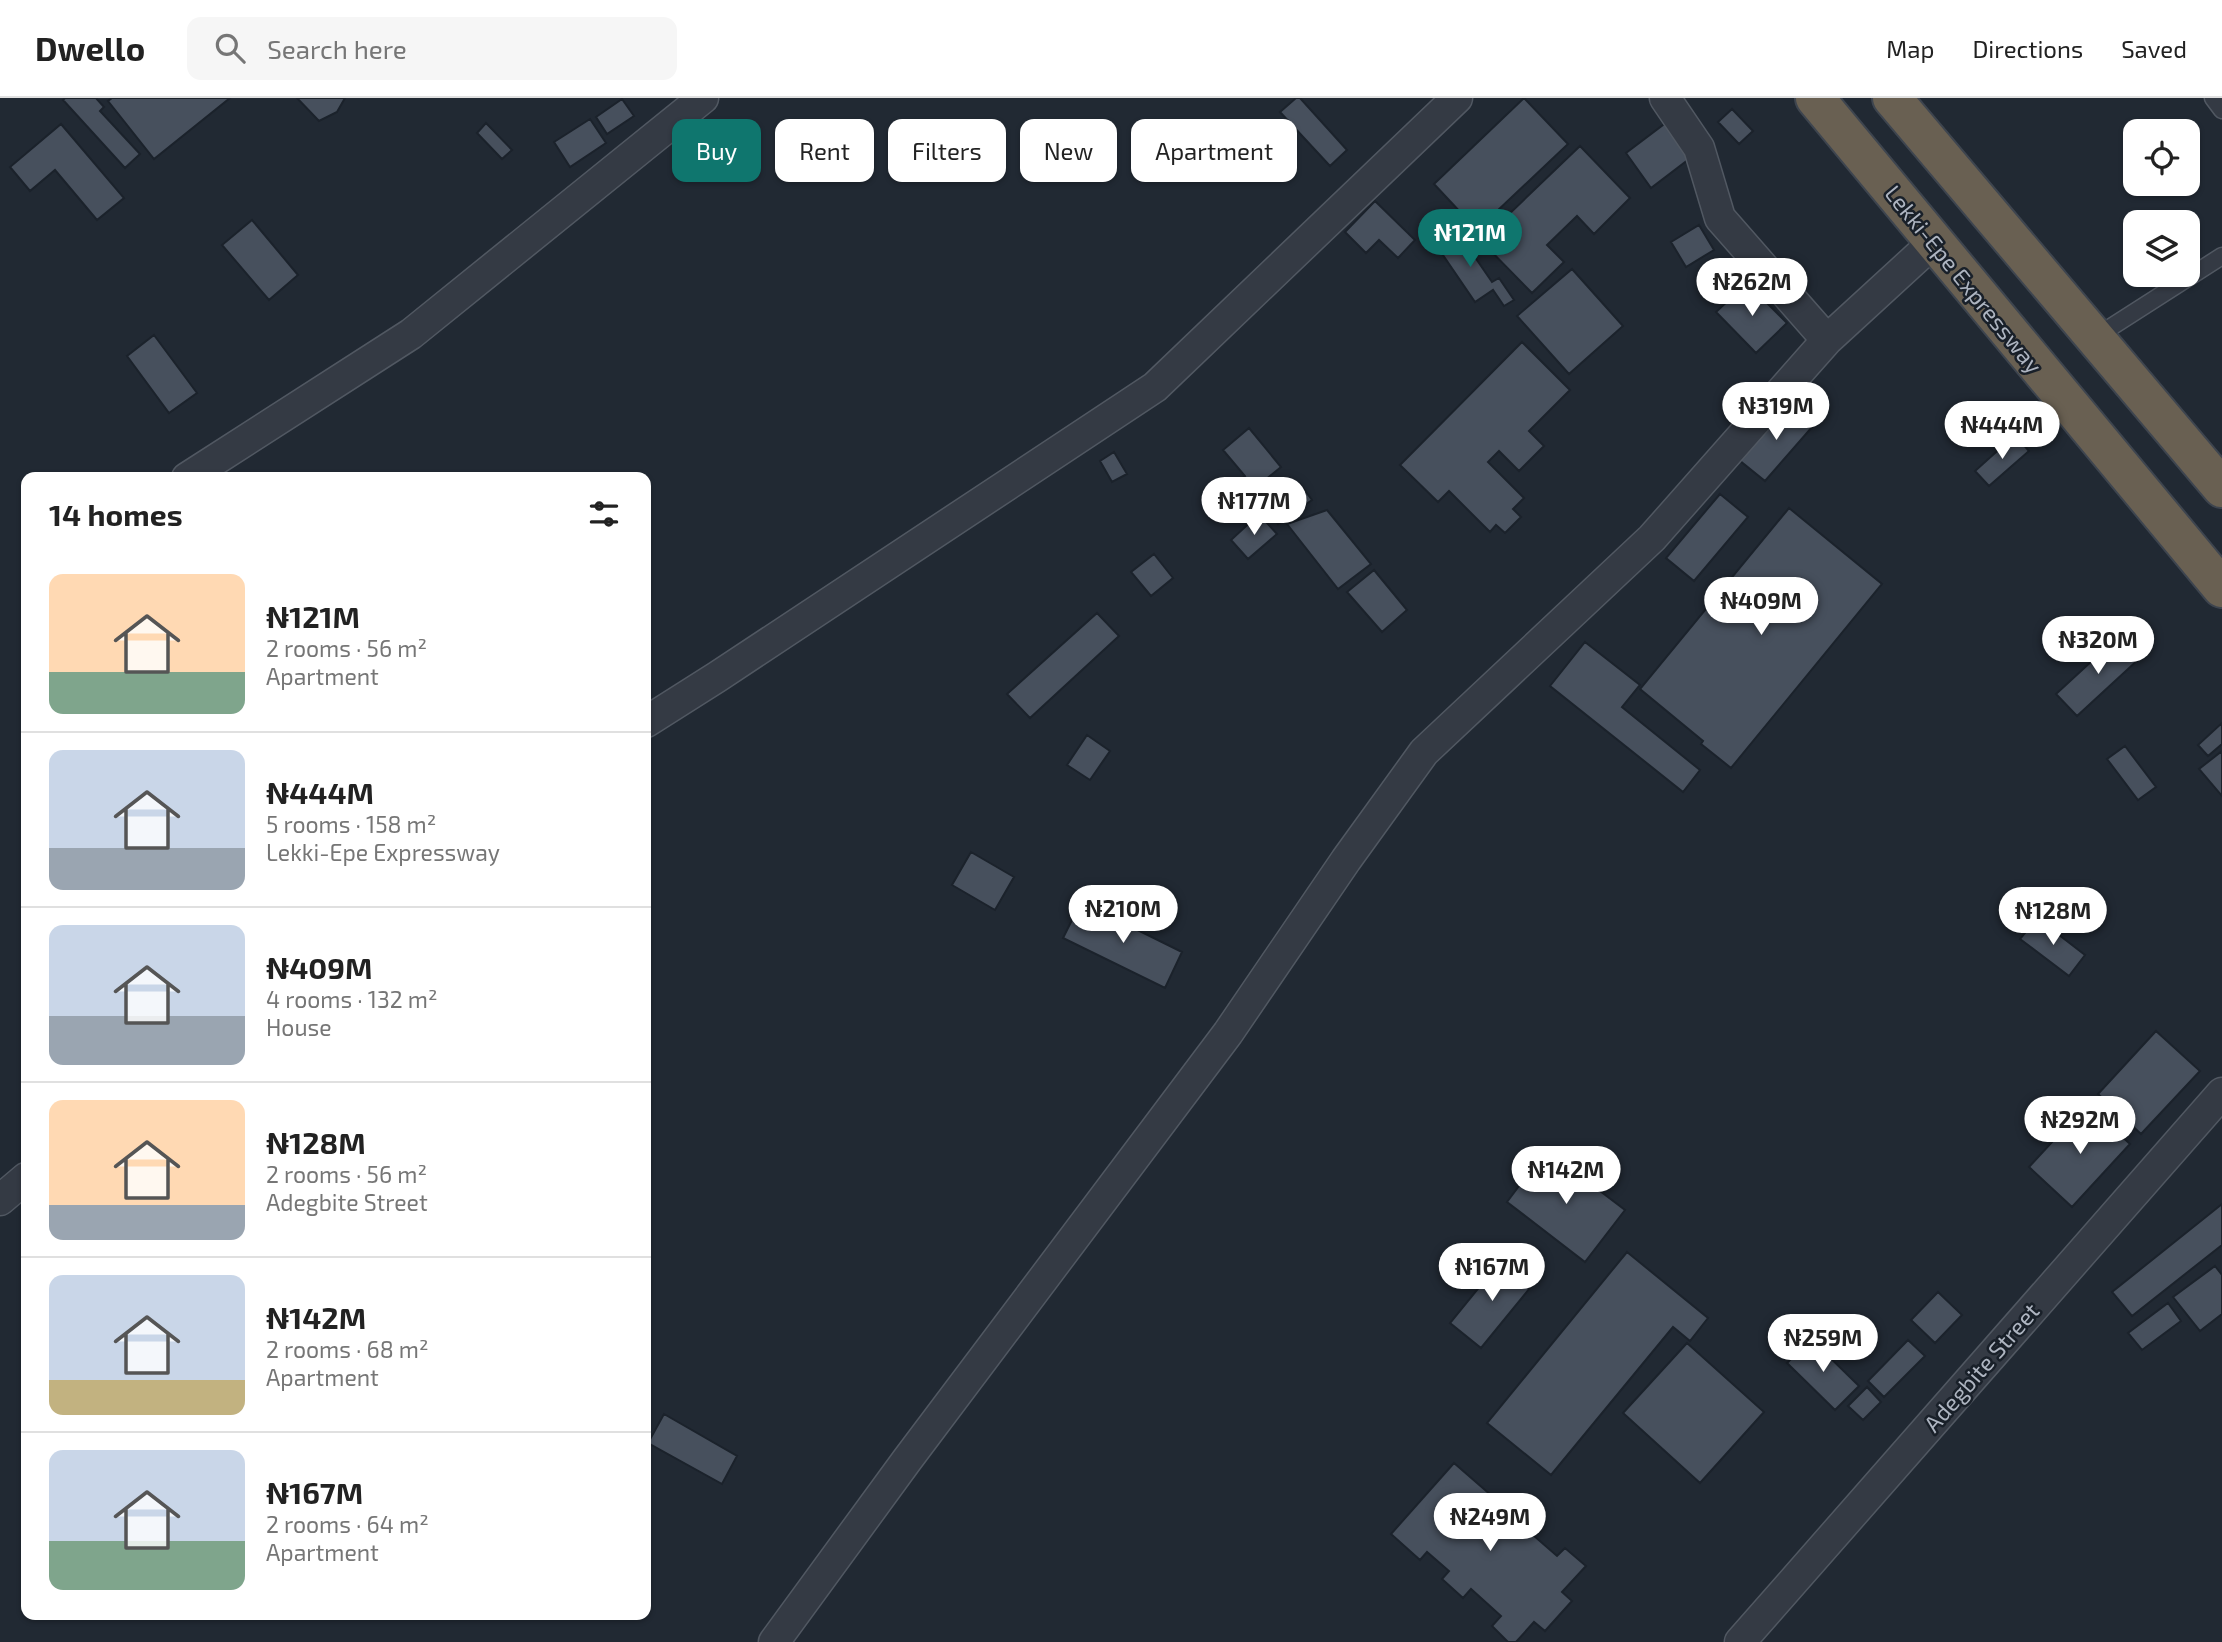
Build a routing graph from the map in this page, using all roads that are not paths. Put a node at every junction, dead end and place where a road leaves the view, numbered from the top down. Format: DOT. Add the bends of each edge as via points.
graph roads {
  1 [pos="703,98"];
  2 [pos="1457,98"];
  3 [pos="1665,98"];
  4 [pos="1815,98"];
  5 [pos="1892,98"];
  6 [pos="2213,98"];
  7 [pos="2222,110"];
  8 [pos="1935,241"];
  9 [pos="2222,256"];
  10 [pos="2094,338"];
  11 [pos="1827,340"];
  12 [pos="196,472"];
  13 [pos="2222,488"];
  14 [pos="2222,588"];
  15 [pos="651,719"];
  16 [pos="2222,1093"];
  17 [pos="21,1182"];
  18 [pos="0,1200"];
  19 [pos="774,1642"];
  20 [pos="1740,1642"];
  1 -- 12 [label="street" via="411,334"];
  2 -- 15 [label="street" via="1155,387"];
  3 -- 11 [label="street" via="1699,148 1720,218"];
  4 -- 8 [label="highway, Lekki-Epe Expressway"];
  5 -- 10 [label="highway"];
  6 -- 7 [label="lane"];
  8 -- 11 [label="street"];
  8 -- 14 [label="highway, Lekki-Epe Expressway"];
  9 -- 10 [label="lane"];
  10 -- 13 [label="highway"];
  11 -- 19 [label="street" via="1652,538 1424,752 1228,1033"];
  16 -- 20 [label="street, Adegbite Street"];
  17 -- 18 [label="street"];
}
